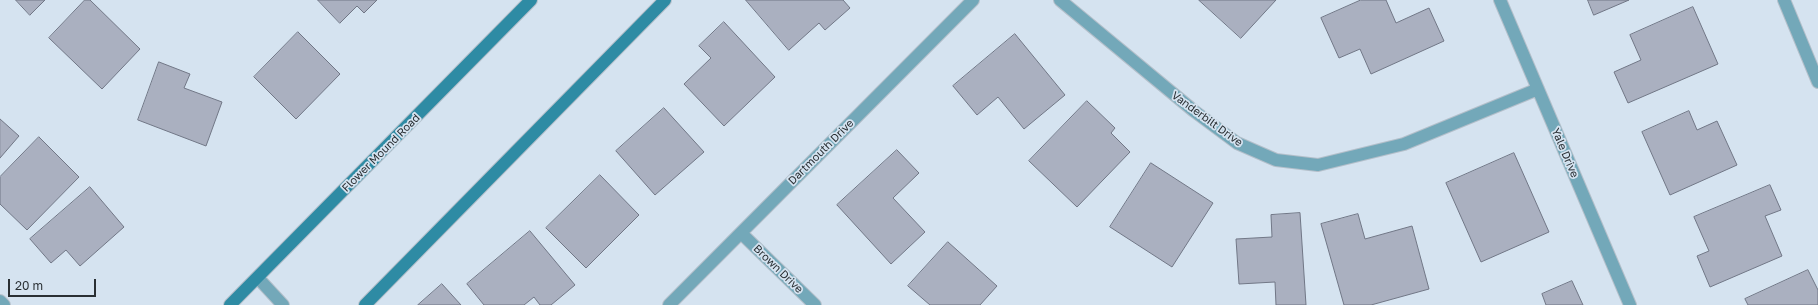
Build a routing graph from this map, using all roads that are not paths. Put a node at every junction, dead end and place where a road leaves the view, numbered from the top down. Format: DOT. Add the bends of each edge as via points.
graph roads {
  1 [pos="531,0"];
  2 [pos="665,0"];
  3 [pos="973,0"];
  4 [pos="1060,0"];
  5 [pos="1500,0"];
  6 [pos="1784,0"];
  7 [pos="1818,82"];
  8 [pos="1538,89"];
  9 [pos="741,233"];
  10 [pos="258,278"];
  11 [pos="0,301"];
  12 [pos="4,305"];
  13 [pos="230,305"];
  14 [pos="283,305"];
  15 [pos="365,305"];
  16 [pos="670,305"];
  17 [pos="815,305"];
  18 [pos="1630,305"];
  1 -- 10 [label="main road, Flower Mound Road"];
  2 -- 15 [label="main road"];
  3 -- 9 [label="street, Dartmouth Drive"];
  4 -- 8 [label="street, Vanderbilt Drive" via="1194,111 1237,143 1276,160 1318,165 1404,144"];
  5 -- 8 [label="street, Yale Drive"];
  6 -- 7 [label="street"];
  8 -- 18 [label="street, Yale Drive"];
  9 -- 16 [label="street, Dartmouth Drive"];
  9 -- 17 [label="street, Brown Drive"];
  10 -- 13 [label="main road, Flower Mound Road"];
  10 -- 14 [label="street"];
  11 -- 12 [label="street"];
}
